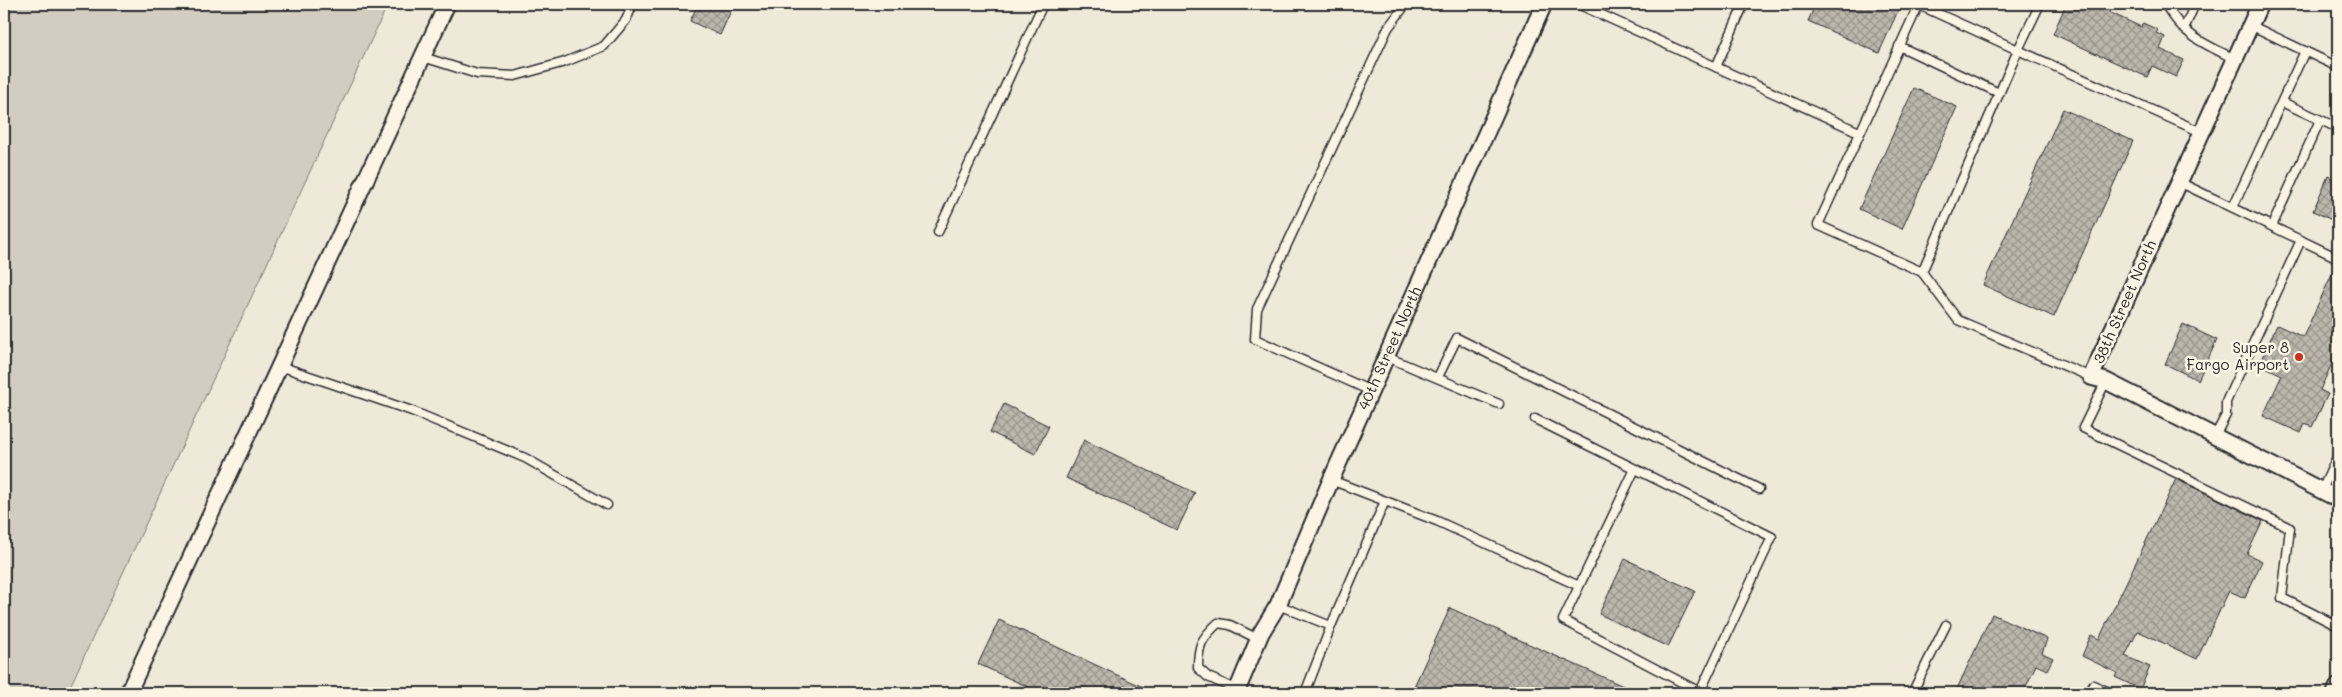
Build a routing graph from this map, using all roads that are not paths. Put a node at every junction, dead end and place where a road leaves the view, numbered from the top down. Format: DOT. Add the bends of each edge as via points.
graph roads {
  1 [pos="448,4"];
  2 [pos="633,4"];
  3 [pos="1043,4"];
  4 [pos="1406,4"];
  5 [pos="1578,4"];
  6 [pos="1744,4"];
  7 [pos="1919,4"];
  8 [pos="2040,4"];
  9 [pos="2165,4"];
  10 [pos="2195,4"];
  11 [pos="2260,4"];
  12 [pos="1541,5"];
  13 [pos="2250,25"];
  14 [pos="2184,29"];
  15 [pos="1899,46"];
  16 [pos="2018,50"];
  17 [pos="2305,51"];
  18 [pos="423,58"];
  19 [pos="2235,59"];
  20 [pos="1716,67"];
  21 [pos="2338,67"];
  22 [pos="2000,93"];
  23 [pos="2282,102"];
  24 [pos="2320,120"];
  25 [pos="2338,128"];
  26 [pos="1859,132"];
  27 [pos="2202,132"];
  28 [pos="2179,182"];
  29 [pos="2233,207"];
  30 [pos="2272,226"];
  31 [pos="938,232"];
  32 [pos="2301,240"];
  33 [pos="2338,258"];
  34 [pos="1922,272"];
  35 [pos="1387,357"];
  36 [pos="280,366"];
  37 [pos="1438,377"];
  38 [pos="2091,377"];
  39 [pos="2106,381"];
  40 [pos="1371,391"];
  41 [pos="1499,404"];
  42 [pos="1534,419"];
  43 [pos="2215,436"];
  44 [pos="2338,455"];
  45 [pos="1635,470"];
  46 [pos="1331,480"];
  47 [pos="1759,489"];
  48 [pos="2322,490"];
  49 [pos="2338,499"];
  50 [pos="1385,501"];
  51 [pos="607,505"];
  52 [pos="1579,586"];
  53 [pos="1278,605"];
  54 [pos="1946,625"];
  55 [pos="1331,626"];
  56 [pos="2338,626"];
  57 [pos="1258,639"];
  58 [pos="2338,686"];
  59 [pos="1237,692"];
  60 [pos="1701,692"];
  61 [pos="128,693"];
  62 [pos="1305,693"];
  63 [pos="1912,693"];
  64 [pos="2089,693"];
  65 [pos="2111,693"];
  66 [pos="2335,693"];
  1 -- 18 [label="street"];
  2 -- 18 [label="lane" via="626,20 604,46 565,62 515,76 477,74"];
  3 -- 31 [label="lane"];
  4 -- 40 [label="lane" via="1388,28 1257,309 1255,339"];
  5 -- 20 [label="lane"];
  6 -- 20 [label="lane"];
  7 -- 15 [label="lane"];
  7 -- 16 [label="lane"];
  8 -- 16 [label="lane"];
  9 -- 14 [label="lane"];
  10 -- 14 [label="lane"];
  11 -- 13 [label="street, 38th Street North"];
  12 -- 35 [label="street, 40th Street North"];
  13 -- 17 [label="lane"];
  13 -- 19 [label="street, 38th Street North"];
  14 -- 19 [label="lane" via="2195,40"];
  15 -- 22 [label="lane"];
  15 -- 26 [label="lane"];
  16 -- 22 [label="lane"];
  16 -- 27 [label="lane"];
  17 -- 21 [label="lane"];
  17 -- 23 [label="lane"];
  18 -- 36 [label="street"];
  19 -- 27 [label="street, 38th Street North"];
  20 -- 26 [label="lane"];
  22 -- 34 [label="lane"];
  23 -- 24 [label="lane"];
  23 -- 29 [label="lane"];
  24 -- 25 [label="lane"];
  24 -- 30 [label="lane"];
  26 -- 34 [label="lane" via="1818,225"];
  27 -- 28 [label="street, 38th Street North"];
  28 -- 29 [label="lane"];
  28 -- 38 [label="street, 38th Street North"];
  29 -- 30 [label="lane"];
  30 -- 32 [label="lane"];
  32 -- 33 [label="lane"];
  32 -- 43 [label="lane" via="2226,402 2226,415"];
  34 -- 38 [label="lane" via="1958,320"];
  35 -- 37 [label="lane"];
  35 -- 40 [label="street, 40th Street North"];
  36 -- 51 [label="lane" via="412,411 525,458"];
  36 -- 61 [label="street"];
  37 -- 41 [label="lane"];
  37 -- 47 [label="lane" via="1458,338"];
  38 -- 39 [label="street, 38th Street North"];
  39 -- 43 [label="street, 38th Street North"];
  39 -- 56 [label="lane" via="2083,428 2290,528 2282,598"];
  40 -- 46 [label="street, 40th Street North"];
  42 -- 45 [label="lane"];
  43 -- 48 [label="street, 38th Street North"];
  44 -- 48 [label="lane"];
  45 -- 52 [label="lane"];
  45 -- 60 [label="lane" via="1772,537"];
  46 -- 50 [label="lane"];
  46 -- 53 [label="street, 40th Street North"];
  48 -- 49 [label="street, 38th Street North"];
  50 -- 52 [label="lane" via="1437,521"];
  50 -- 55 [label="lane"];
  52 -- 60 [label="lane" via="1563,620"];
  53 -- 55 [label="lane"];
  53 -- 57 [label="street, 40th Street North"];
  54 -- 63 [label="lane"];
  55 -- 62 [label="lane"];
  57 -- 59 [label="street, 40th Street North"];
  57 -- 59 [label="lane" via="1230,625 1218,623 1204,636 1198,652 1198,668"];
  58 -- 66 [label="street"];
  64 -- 65 [label="lane" via="2093,685"];
}
